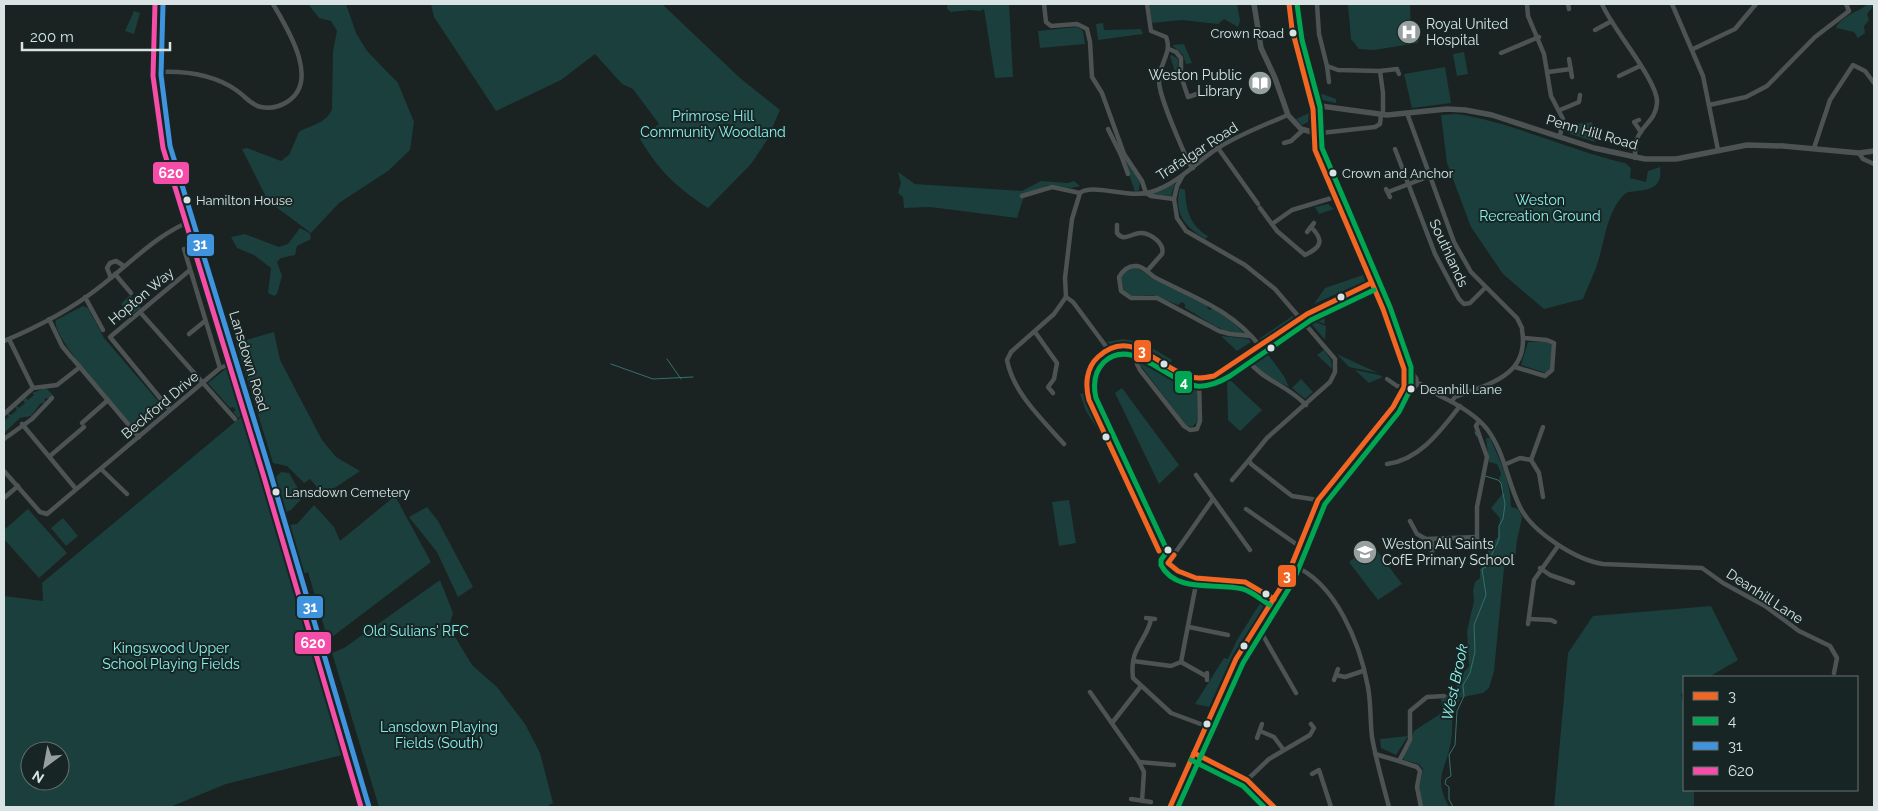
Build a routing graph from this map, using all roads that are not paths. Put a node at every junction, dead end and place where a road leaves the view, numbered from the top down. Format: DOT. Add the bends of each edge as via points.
graph roads {
  1 [pos="163,4"];
  2 [pos="273,4"];
  3 [pos="1044,4"];
  4 [pos="1147,4"];
  5 [pos="1254,4"];
  6 [pos="1289,4"];
  7 [pos="1318,4"];
  8 [pos="1527,4"];
  9 [pos="1604,4"];
  10 [pos="1672,4"];
  11 [pos="1756,4"];
  12 [pos="1848,5"];
  13 [pos="1610,22"];
  14 [pos="1594,30"];
  15 [pos="1539,37"];
  16 [pos="1169,49"];
  17 [pos="1693,49"];
  18 [pos="1501,53"];
  19 [pos="1569,59"];
  20 [pos="1328,66"];
  21 [pos="1640,66"];
  22 [pos="1571,69"];
  23 [pos="1380,71"];
  24 [pos="160,72"];
  25 [pos="1548,72"];
  26 [pos="1399,74"];
  27 [pos="1619,76"];
  28 [pos="1572,77"];
  29 [pos="1329,82"];
  30 [pos="1874,83"];
  31 [pos="1197,94"];
  32 [pos="1580,95"];
  33 [pos="1313,105"];
  34 [pos="1709,105"];
  35 [pos="1560,110"];
  36 [pos="1407,113"];
  37 [pos="1288,115"];
  38 [pos="1382,115"];
  39 [pos="1639,120"];
  40 [pos="1108,129"];
  41 [pos="1303,130"];
  42 [pos="1641,132"];
  43 [pos="1312,133"];
  44 [pos="1560,136"];
  45 [pos="1284,143"];
  46 [pos="1218,148"];
  47 [pos="1814,148"];
  48 [pos="1395,149"];
  49 [pos="1718,150"];
  50 [pos="1874,151"];
  51 [pos="1859,153"];
  52 [pos="1123,154"];
  53 [pos="1635,158"];
  54 [pos="1874,164"];
  55 [pos="1193,168"];
  56 [pos="1128,174"];
  57 [pos="1184,175"];
  58 [pos="1430,176"];
  59 [pos="1408,184"];
  60 [pos="1080,193"];
  61 [pos="1146,194"];
  62 [pos="1022,196"];
  63 [pos="1334,197"];
  64 [pos="1390,197"];
  65 [pos="1174,198"];
  66 [pos="193,220"];
  67 [pos="1272,224"];
  68 [pos="1117,225"];
  69 [pos="1307,232"];
  70 [pos="184,249"];
  71 [pos="124,266"];
  72 [pos="190,270"];
  73 [pos="1147,271"];
  74 [pos="113,276"];
  75 [pos="1371,283"];
  76 [pos="1485,288"];
  77 [pos="131,293"];
  78 [pos="85,297"];
  79 [pos="1066,297"];
  80 [pos="140,312"];
  81 [pos="1302,317"];
  82 [pos="49,319"];
  83 [pos="205,321"];
  84 [pos="102,330"];
  85 [pos="1035,332"];
  86 [pos="189,334"];
  87 [pos="1251,336"];
  88 [pos="1524,338"];
  89 [pos="9,339"];
  90 [pos="4,341"];
  91 [pos="1260,346"];
  92 [pos="1108,348"];
  93 [pos="1140,348"];
  94 [pos="1244,356"];
  95 [pos="1400,358"];
  96 [pos="235,362"];
  97 [pos="80,367"];
  98 [pos="1515,367"];
  99 [pos="220,368"];
  100 [pos="1414,377"];
  101 [pos="1199,379"];
  102 [pos="1387,379"];
  103 [pos="203,382"];
  104 [pos="1404,383"];
  105 [pos="1417,384"];
  106 [pos="33,388"];
  107 [pos="1412,388"];
  108 [pos="1053,393"];
  109 [pos="48,399"];
  110 [pos="108,400"];
  111 [pos="1452,401"];
  112 [pos="1306,405"];
  113 [pos="1460,406"];
  114 [pos="1393,407"];
  115 [pos="234,409"];
  116 [pos="170,410"];
  117 [pos="4,412"];
  118 [pos="229,413"];
  119 [pos="235,419"];
  120 [pos="1479,421"];
  121 [pos="22,424"];
  122 [pos="1540,429"];
  123 [pos="139,437"];
  124 [pos="4,439"];
  125 [pos="1064,444"];
  126 [pos="50,456"];
  127 [pos="1250,460"];
  128 [pos="1531,460"];
  129 [pos="1387,464"];
  130 [pos="1506,464"];
  131 [pos="101,469"];
  132 [pos="4,470"];
  133 [pos="1196,475"];
  134 [pos="1232,480"];
  135 [pos="18,486"];
  136 [pos="1548,488"];
  137 [pos="76,489"];
  138 [pos="1542,489"];
  139 [pos="127,494"];
  140 [pos="1543,497"];
  141 [pos="4,498"];
  142 [pos="1213,499"];
  143 [pos="1318,500"];
  144 [pos="1246,509"];
  145 [pos="1410,521"];
  146 [pos="1413,526"];
  147 [pos="1406,529"];
  148 [pos="1478,537"];
  149 [pos="1432,540"];
  150 [pos="1478,545"];
  151 [pos="1299,546"];
  152 [pos="1558,546"];
  153 [pos="1250,550"];
  154 [pos="1432,555"];
  155 [pos="1168,563"];
  156 [pos="1292,565"];
  157 [pos="1540,568"];
  158 [pos="1197,579"];
  159 [pos="1573,583"];
  160 [pos="1274,599"];
  161 [pos="1151,618"];
  162 [pos="1553,619"];
  163 [pos="1257,624"];
  164 [pos="1189,627"];
  165 [pos="1228,634"];
  166 [pos="1133,661"];
  167 [pos="1180,662"];
  168 [pos="1338,669"];
  169 [pos="1363,671"];
  170 [pos="1834,673"];
  171 [pos="1207,676"];
  172 [pos="1141,686"];
  173 [pos="1434,688"];
  174 [pos="1090,692"];
  175 [pos="1296,693"];
  176 [pos="1434,696"];
  177 [pos="1444,696"];
  178 [pos="1112,723"];
  179 [pos="1262,724"];
  180 [pos="1311,724"];
  181 [pos="1206,726"];
  182 [pos="1260,731"];
  183 [pos="1257,738"];
  184 [pos="1283,749"];
  185 [pos="1194,753"];
  186 [pos="1375,754"];
  187 [pos="1399,761"];
  188 [pos="1139,762"];
  189 [pos="1174,765"];
  190 [pos="1312,774"];
  191 [pos="1247,780"];
  192 [pos="1131,799"];
  193 [pos="1142,801"];
  194 [pos="1151,802"];
  195 [pos="369,807"];
  196 [pos="1170,807"];
  197 [pos="1274,807"];
  198 [pos="1331,807"];
  199 [pos="1389,807"];
  200 [pos="1420,807"];
  1 -- 24 [label="street, Lansdown Road"];
  2 -- 24 [label="street" via="290,33 301,66 300,87 289,101 273,108 260,107 236,89 198,74"];
  3 -- 52 [label="street" via="1046,22 1050,26 1077,24 1087,29 1092,77 1102,93"];
  4 -- 16 [label="street" via="1150,31 1166,37"];
  5 -- 37 [label="street" via="1261,48"];
  6 -- 33 [label="street" via="1294,46"];
  7 -- 20 [label="street" via="1319,34"];
  8 -- 15 [label="street" via="1528,16"];
  9 -- 13 [label="street"];
  10 -- 17 [label="street"];
  11 -- 17 [label="street" via="1735,29"];
  12 -- 34 [label="street" via="1849,11 1815,38 1767,86 1746,97"];
  13 -- 14 [label="street"];
  13 -- 21 [label="street"];
  15 -- 18 [label="street"];
  15 -- 25 [label="street"];
  16 -- 31 [label="street" via="1181,58 1181,76 1188,97"];
  16 -- 55 [label="street" via="1159,74 1160,88"];
  17 -- 34 [label="street"];
  19 -- 22 [label="street"];
  20 -- 23 [label="street" via="1338,70"];
  20 -- 29 [label="street"];
  21 -- 27 [label="street"];
  21 -- 42 [label="street" via="1658,99 1656,112"];
  22 -- 25 [label="street"];
  22 -- 28 [label="street"];
  23 -- 26 [label="street" via="1398,69"];
  23 -- 38 [label="street"];
  24 -- 66 [label="street, Lansdown Road" via="170,146"];
  25 -- 35 [label="street" via="1551,96"];
  30 -- 47 [label="street" via="1865,71 1853,65 1830,100"];
  32 -- 35 [label="street" via="1579,102"];
  33 -- 38 [label="street, Penn Hill Road"];
  33 -- 43 [label="street"];
  34 -- 49 [label="street"];
  35 -- 44 [label="street" via="1564,122"];
  36 -- 38 [label="street, Penn Hill Road"];
  36 -- 44 [label="street, Penn Hill Road" via="1465,110"];
  36 -- 58 [label="street, Southlands"];
  37 -- 41 [label="street"];
  37 -- 46 [label="street, Trafalgar Road" via="1254,128"];
  38 -- 43 [label="street" via="1380,124 1375,127"];
  39 -- 42 [label="street" via="1634,122"];
  40 -- 52 [label="street"];
  41 -- 43 [label="street"];
  41 -- 45 [label="street" via="1292,141"];
  42 -- 53 [label="street" via="1636,141"];
  43 -- 63 [label="street" via="1316,155"];
  44 -- 53 [label="street, Penn Hill Road"];
  46 -- 55 [label="street, Trafalgar Road"];
  46 -- 67 [label="street"];
  47 -- 49 [label="street, Penn Hill Road" via="1764,145"];
  47 -- 51 [label="street, Penn Hill Road"];
  48 -- 59 [label="street, Southlands"];
  49 -- 53 [label="street, Penn Hill Road" via="1676,159"];
  50 -- 51 [label="street, Penn Hill Road"];
  51 -- 54 [label="street" via="1862,159"];
  52 -- 56 [label="street"];
  52 -- 61 [label="street" via="1142,181"];
  55 -- 57 [label="street, Trafalgar Road"];
  57 -- 61 [label="street, Trafalgar Road"];
  57 -- 65 [label="street"];
  58 -- 59 [label="street"];
  58 -- 76 [label="street, Southlands" via="1454,242 1471,272"];
  59 -- 64 [label="street" via="1387,190"];
  59 -- 76 [label="street, Southlands" via="1435,254 1458,299 1470,304"];
  60 -- 61 [label="street" via="1090,188 1119,194"];
  60 -- 62 [label="street" via="1052,187"];
  60 -- 79 [label="street" via="1072,219"];
  61 -- 65 [label="street"];
  63 -- 67 [label="street" via="1292,210"];
  63 -- 75 [label="street"];
  65 -- 81 [label="street" via="1177,218 1186,231 1263,278"];
  66 -- 71 [label="street" via="166,233"];
  66 -- 96 [label="street, Lansdown Road"];
  67 -- 69 [label="street" via="1305,255 1321,240 1313,225"];
  68 -- 73 [label="street" via="1116,233 1122,237 1145,233 1161,245 1162,254"];
  70 -- 72 [label="street"];
  71 -- 74 [label="street"];
  71 -- 74 [label="street" via="116,261 110,263 107,268"];
  72 -- 80 [label="street, Hopton Way"];
  72 -- 83 [label="street"];
  73 -- 87 [label="street" via="1217,308"];
  73 -- 87 [label="street" via="1138,266 1125,269 1118,281 1121,291 1131,298 1158,298 1219,330"];
  74 -- 77 [label="street"];
  74 -- 78 [label="street"];
  75 -- 81 [label="street"];
  75 -- 95 [label="street"];
  76 -- 88 [label="street, Southlands" via="1517,318"];
  78 -- 82 [label="street"];
  78 -- 84 [label="street"];
  79 -- 85 [label="street"];
  79 -- 92 [label="street"];
  80 -- 103 [label="street"];
  80 -- 116 [label="street, Hopton Way" via="110,339"];
  81 -- 91 [label="street"];
  81 -- 112 [label="street" via="1332,354 1336,366 1330,382"];
  82 -- 89 [label="street"];
  82 -- 97 [label="street" via="62,346"];
  83 -- 86 [label="street"];
  83 -- 99 [label="street"];
  85 -- 108 [label="street" via="1057,363 1054,379 1048,387"];
  85 -- 125 [label="street" via="1009,353 1008,363 1019,389"];
  87 -- 91 [label="street"];
  88 -- 98 [label="street, Southlands" via="1522,353"];
  88 -- 98 [label="street" via="1554,342 1552,370 1545,376"];
  89 -- 90 [label="street"];
  89 -- 106 [label="street"];
  91 -- 94 [label="street"];
  92 -- 93 [label="street" via="1127,345"];
  92 -- 155 [label="street" via="1090,369 1086,381 1088,400 1159,551"];
  93 -- 101 [label="street" via="1181,374"];
  93 -- 101 [label="street" via="1137,364 1140,370 1190,430 1197,429 1200,421"];
  94 -- 101 [label="street" via="1215,376"];
  94 -- 112 [label="street" via="1259,373 1292,391"];
  95 -- 100 [label="street"];
  95 -- 104 [label="street"];
  96 -- 99 [label="street, Beckford Drive"];
  96 -- 195 [label="street, Lansdown Road"];
  97 -- 106 [label="street" via="57,385"];
  97 -- 110 [label="street"];
  98 -- 111 [label="street" via="1502,378"];
  99 -- 103 [label="street, Beckford Drive"];
  100 -- 104 [label="street" via="1410,376"];
  100 -- 105 [label="street"];
  102 -- 104 [label="street" via="1397,386"];
  103 -- 116 [label="street, Beckford Drive"];
  103 -- 118 [label="street"];
  104 -- 107 [label="street"];
  104 -- 114 [label="street"];
  105 -- 107 [label="street"];
  105 -- 111 [label="street, Deanhill Lane"];
  106 -- 117 [label="street"];
  107 -- 114 [label="street"];
  109 -- 121 [label="street" via="32,419"];
  110 -- 123 [label="street"];
  110 -- 126 [label="street"];
  111 -- 113 [label="street, Deanhill Lane"];
  112 -- 127 [label="street" via="1268,438"];
  113 -- 120 [label="street, Deanhill Lane"];
  113 -- 129 [label="street" via="1426,446"];
  114 -- 143 [label="street"];
  115 -- 118 [label="street"];
  116 -- 123 [label="street, Beckford Drive"];
  118 -- 119 [label="street"];
  120 -- 130 [label="street, Deanhill Lane" via="1492,437"];
  120 -- 148 [label="street" via="1476,426 1487,457 1478,507"];
  121 -- 124 [label="street"];
  121 -- 126 [label="street"];
  122 -- 128 [label="street"];
  123 -- 131 [label="street, Beckford Drive"];
  126 -- 137 [label="street"];
  127 -- 134 [label="street"];
  127 -- 143 [label="street" via="1292,496"];
  128 -- 130 [label="street" via="1520,458"];
  128 -- 138 [label="street" via="1538,469"];
  130 -- 152 [label="street, Deanhill Lane" via="1520,508"];
  131 -- 137 [label="street, Beckford Drive"];
  131 -- 139 [label="street"];
  132 -- 135 [label="street, Beckford Drive"];
  133 -- 142 [label="street"];
  135 -- 137 [label="street, Beckford Drive" via="45,515"];
  135 -- 141 [label="street"];
  136 -- 138 [label="street"];
  138 -- 140 [label="street"];
  142 -- 153 [label="street"];
  142 -- 155 [label="street"];
  143 -- 151 [label="street"];
  144 -- 151 [label="street"];
  145 -- 146 [label="street"];
  146 -- 147 [label="street"];
  146 -- 149 [label="street" via="1420,537"];
  148 -- 149 [label="street"];
  148 -- 150 [label="street"];
  149 -- 154 [label="street"];
  151 -- 156 [label="street"];
  152 -- 157 [label="street" via="1552,558"];
  152 -- 170 [label="street, Deanhill Lane" via="1603,564 1702,568 1799,631 1830,646 1837,658"];
  155 -- 158 [label="street" via="1180,573"];
  156 -- 160 [label="street"];
  156 -- 169 [label="street" via="1314,578 1334,600"];
  157 -- 159 [label="street" via="1550,576"];
  157 -- 162 [label="street" via="1534,580 1529,621"];
  158 -- 160 [label="street" via="1245,582"];
  158 -- 164 [label="street"];
  160 -- 163 [label="street"];
  161 -- 166 [label="street" via="1135,649"];
  163 -- 175 [label="street"];
  163 -- 181 [label="street" via="1236,659"];
  164 -- 165 [label="street"];
  164 -- 167 [label="street"];
  166 -- 167 [label="street" via="1171,666"];
  166 -- 172 [label="street" via="1133,678"];
  167 -- 171 [label="street"];
  168 -- 169 [label="street" via="1335,677"];
  169 -- 186 [label="street" via="1368,688"];
  172 -- 178 [label="street"];
  172 -- 181 [label="street" via="1171,714"];
  173 -- 176 [label="street"];
  174 -- 178 [label="street"];
  176 -- 177 [label="street"];
  176 -- 187 [label="street" via="1410,711 1410,740"];
  178 -- 188 [label="street"];
  179 -- 182 [label="street"];
  180 -- 184 [label="street" via="1314,728 1310,735"];
  181 -- 185 [label="street"];
  182 -- 183 [label="street"];
  182 -- 184 [label="street" via="1274,737"];
  184 -- 191 [label="street"];
  185 -- 191 [label="street"];
  185 -- 196 [label="street"];
  186 -- 187 [label="street"];
  186 -- 199 [label="street"];
  187 -- 200 [label="street" via="1420,770 1417,787"];
  188 -- 189 [label="street"];
  188 -- 193 [label="street" via="1144,772"];
  190 -- 198 [label="street" via="1319,770"];
  191 -- 197 [label="street"];
  192 -- 193 [label="street"];
  193 -- 194 [label="street"];
}
